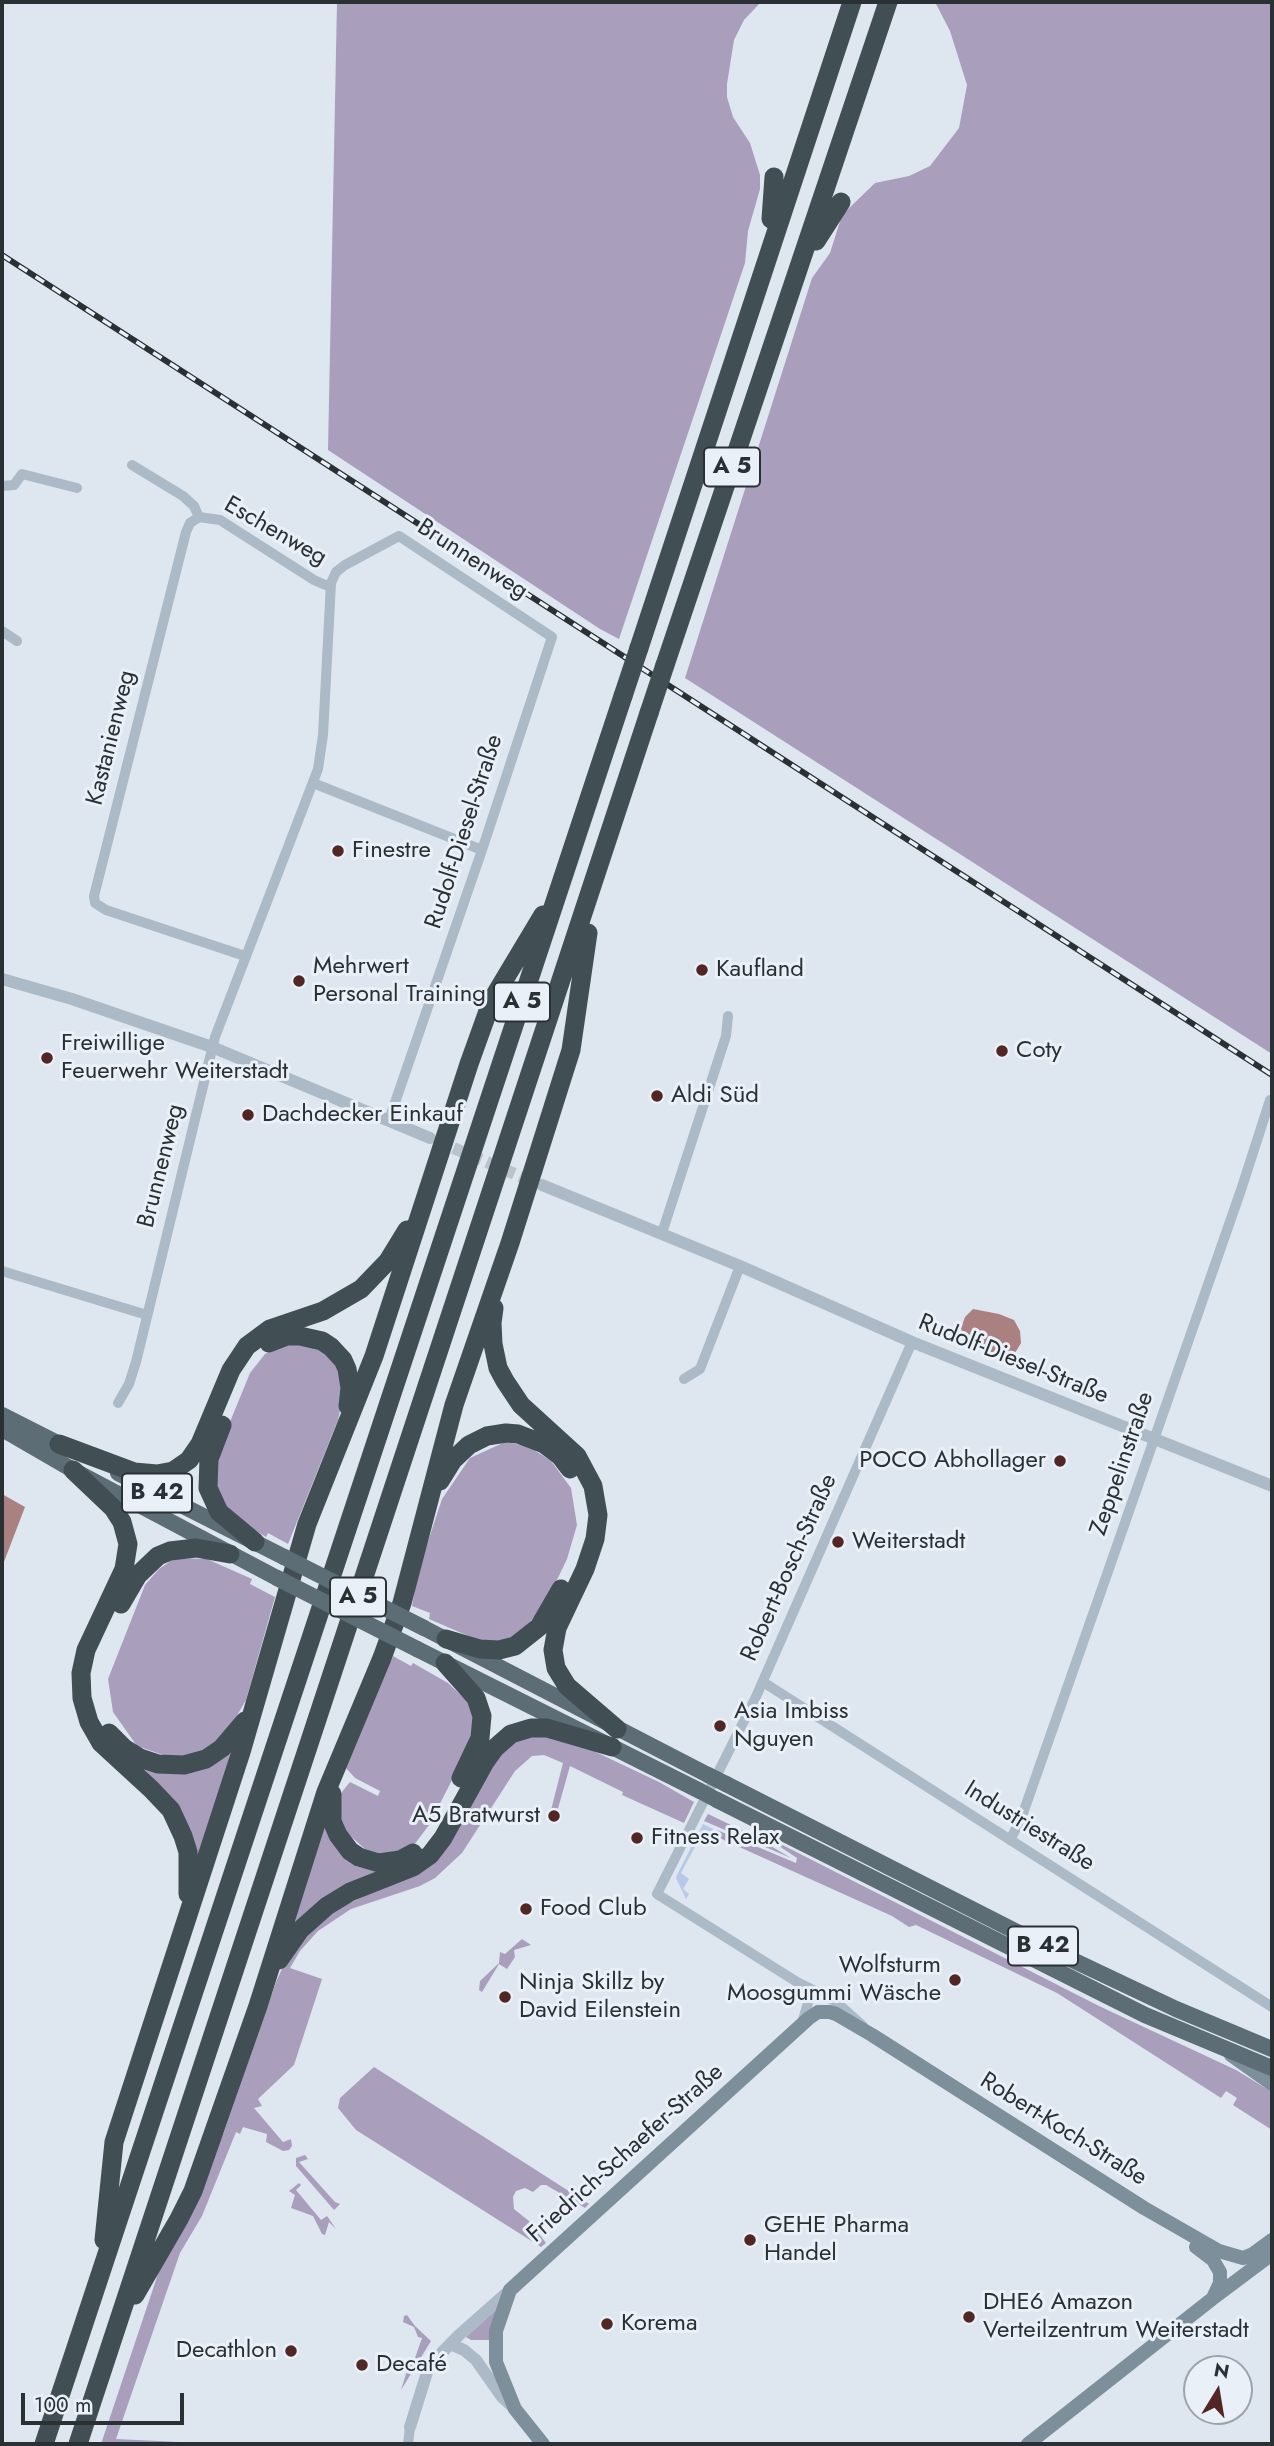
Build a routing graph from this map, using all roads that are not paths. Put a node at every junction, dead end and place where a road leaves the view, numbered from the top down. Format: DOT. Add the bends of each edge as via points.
graph roads {
  1 [pos="852,2"];
  2 [pos="888,2"];
  3 [pos="774,177"];
  4 [pos="841,202"];
  5 [pos="799,269"];
  6 [pos="760,278"];
  7 [pos="132,465"];
  8 [pos="2,486"];
  9 [pos="77,488"];
  10 [pos="199,517"];
  11 [pos="330,587"];
  12 [pos="2,631"];
  13 [pos="552,637"];
  14 [pos="17,640"];
  15 [pos="313,783"];
  16 [pos="482,849"];
  17 [pos="597,876"];
  18 [pos="561,884"];
  19 [pos="245,956"];
  20 [pos="2,979"];
  21 [pos="728,1016"];
  22 [pos="212,1047"];
  23 [pos="1270,1100"];
  24 [pos="390,1120"];
  25 [pos="430,1138"];
  26 [pos="433,1175"];
  27 [pos="542,1185"];
  28 [pos="662,1233"];
  29 [pos="510,1243"];
  30 [pos="740,1266"];
  31 [pos="2,1272"];
  32 [pos="147,1315"];
  33 [pos="912,1342"];
  34 [pos="684,1379"];
  35 [pos="118,1403"];
  36 [pos="2,1415"];
  37 [pos="2,1429"];
  38 [pos="1154,1439"];
  39 [pos="59,1444"];
  40 [pos="333,1457"];
  41 [pos="73,1470"];
  42 [pos="1272,1486"];
  43 [pos="424,1517"];
  44 [pos="255,1542"];
  45 [pos="230,1554"];
  46 [pos="446,1639"];
  47 [pos="445,1663"];
  48 [pos="763,1682"];
  49 [pos="256,1702"];
  50 [pos="614,1738"];
  51 [pos="348,1740"];
  52 [pos="701,1808"];
  53 [pos="1010,1840"];
  54 [pos="180,1940"];
  55 [pos="797,1982"];
  56 [pos="258,2006"];
  57 [pos="1272,2007"];
  58 [pos="802,2023"];
  59 [pos="872,2035"];
  60 [pos="1218,2047"];
  61 [pos="1272,2049"];
  62 [pos="1272,2068"];
  63 [pos="1272,2084"];
  64 [pos="1144,2208"];
  65 [pos="1272,2240"];
  66 [pos="1272,2254"];
  67 [pos="101,2269"];
  68 [pos="510,2290"];
  69 [pos="1212,2299"];
  70 [pos="120,2319"];
  71 [pos="450,2344"];
  72 [pos="515,2409"];
  73 [pos="410,2427"];
  74 [pos="44,2444"];
  75 [pos="78,2444"];
  76 [pos="408,2444"];
  77 [pos="543,2444"];
  78 [pos="1028,2444"];
  1 -- 6 [label="highway, A 5"];
  2 -- 5 [label="highway, A 5"];
  3 -- 6 [label="highway"];
  4 -- 5 [label="highway"];
  5 -- 17 [label="highway, A 5, bridge"];
  6 -- 18 [label="highway, A 5, bridge"];
  7 -- 10 [label="street" via="183,496"];
  8 -- 9 [label="street" via="14,485 22,474"];
  10 -- 11 [label="street, Eschenweg" via="220,520"];
  10 -- 19 [label="street, Kastanienweg" via="186,532 93,896 102,908"];
  11 -- 13 [label="street, Brunnenweg" via="345,565 399,536"];
  11 -- 15 [label="street, Brunnenweg" via="323,736"];
  12 -- 14 [label="street"];
  13 -- 16 [label="street, Rudolf-Diesel-Straße"];
  15 -- 16 [label="street"];
  15 -- 19 [label="street, Brunnenweg"];
  16 -- 24 [label="street, Rudolf-Diesel-Straße"];
  17 -- 29 [label="highway, A 5" via="571,1050"];
  17 -- 70 [label="highway, A 5"];
  18 -- 26 [label="highway" via="492,1000"];
  18 -- 67 [label="highway, A 5"];
  19 -- 22 [label="street, Brunnenweg"];
  20 -- 22 [label="street"];
  21 -- 28 [label="street" via="726,1036"];
  22 -- 24 [label="street"];
  22 -- 32 [label="street, Brunnenweg"];
  23 -- 38 [label="street, Zeppelinstraße"];
  24 -- 25 [label="street"];
  26 -- 39 [label="highway" via="398,1246 361,1289 323,1311 270,1329 247,1346 189,1460 164,1473 142,1474"];
  26 -- 40 [label="highway" via="374,1356"];
  27 -- 28 [label="street, Rudolf-Diesel-Straße"];
  28 -- 30 [label="street, Rudolf-Diesel-Straße"];
  29 -- 43 [label="highway, A 5" via="462,1379"];
  29 -- 50 [label="highway, A 5" via="492,1324 498,1368 521,1405 577,1456 597,1503 590,1554 562,1616 553,1650 556,1668"];
  30 -- 33 [label="street, Rudolf-Diesel-Straße"];
  30 -- 34 [label="street" via="700,1369"];
  31 -- 32 [label="street"];
  32 -- 35 [label="street, Brunnenweg" via="133,1374"];
  33 -- 38 [label="street, Rudolf-Diesel-Straße"];
  33 -- 48 [label="street, Robert-Bosch-Straße"];
  36 -- 39 [label="main road, B 42"];
  37 -- 41 [label="main road, B 42"];
  38 -- 42 [label="street, Rudolf-Diesel-Straße"];
  38 -- 53 [label="street, Zeppelinstraße"];
  39 -- 44 [label="main road, B 42"];
  40 -- 44 [label="highway" via="350,1397 343,1360 331,1347 311,1337 276,1339 255,1354 246,1368 208,1468 208,1488 219,1512"];
  40 -- 49 [label="highway" via="307,1524"];
  41 -- 45 [label="main road, B 42"];
  41 -- 54 [label="highway" via="113,1508 128,1544 124,1569 86,1650 82,1698 101,1743 171,1810 183,1836 189,1883"];
  43 -- 46 [label="highway" via="453,1460 469,1445 497,1434 518,1434 544,1444 574,1475 583,1498 581,1546 539,1627 516,1646 499,1650"];
  43 -- 51 [label="highway" via="402,1603"];
  44 -- 46 [label="main road, B 42, bridge"];
  45 -- 47 [label="main road, B 42, bridge"];
  45 -- 49 [label="highway" via="196,1548 170,1551 138,1575 98,1653 92,1675 93,1698 100,1719 124,1748 158,1764 184,1765 206,1759 222,1748"];
  46 -- 50 [label="main road, B 42"];
  47 -- 50 [label="main road, B 42"];
  47 -- 51 [label="highway" via="476,1698 482,1716 480,1738 432,1832 400,1860 379,1863 359,1857 334,1828 331,1794"];
  48 -- 52 [label="street, Robert-Bosch-Straße"];
  48 -- 53 [label="street, Industriestraße"];
  49 -- 54 [label="highway"];
  50 -- 56 [label="highway" via="537,1727 520,1730 502,1741 430,1855 406,1871 350,1892 313,1917 287,1948"];
  50 -- 60 [label="main road, B 42, bridge" via="700,1791 1049,1969"];
  50 -- 61 [label="main road, B 42, bridge" via="708,1775 1062,1955"];
  51 -- 56 [label="highway" via="326,1791"];
  52 -- 55 [label="street, Robert-Koch-Straße" via="657,1894"];
  53 -- 57 [label="street, Industriestraße"];
  54 -- 67 [label="highway" via="114,2142"];
  55 -- 58 [label="street" via="808,2003"];
  55 -- 59 [label="street, Robert-Koch-Straße" via="835,2001"];
  56 -- 70 [label="highway" via="193,2191"];
  58 -- 59 [label="main road, Robert-Koch-Straße" via="818,2012 830,2012"];
  58 -- 68 [label="main road, Friedrich-Schaefer-Straße"];
  59 -- 64 [label="main road, Robert-Koch-Straße"];
  60 -- 62 [label="main road, B 42"];
  60 -- 63 [label="main road"];
  64 -- 65 [label="main road, Robert-Koch-Straße" via="1234,2257 1248,2257"];
  64 -- 69 [label="main road" via="1217,2264 1221,2278"];
  66 -- 69 [label="main road"];
  67 -- 74 [label="highway, A 5"];
  68 -- 71 [label="street, Friedrich-Schaefer-Straße"];
  68 -- 72 [label="main road" via="498,2320 495,2353"];
  69 -- 78 [label="main road"];
  70 -- 75 [label="highway, A 5"];
  71 -- 72 [label="street" via="475,2360"];
  71 -- 73 [label="street, Friedrich-Schaefer-Straße" via="427,2370"];
  72 -- 77 [label="main road"];
  73 -- 76 [label="street"];
}
